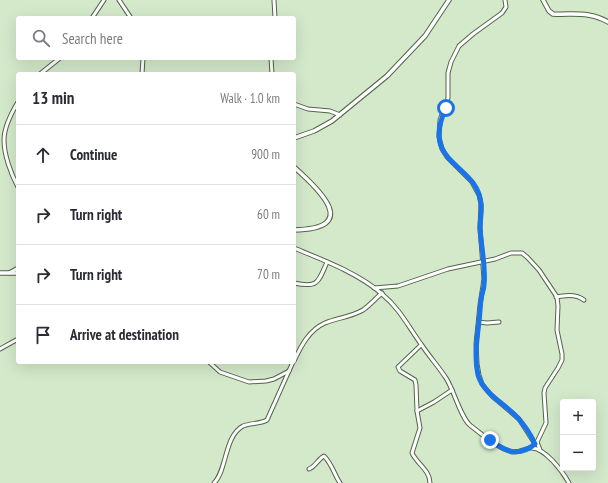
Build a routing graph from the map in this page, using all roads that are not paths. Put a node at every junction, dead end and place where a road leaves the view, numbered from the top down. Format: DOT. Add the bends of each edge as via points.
graph roads {
  1 [pos="104,0"];
  2 [pos="119,0"];
  3 [pos="274,0"];
  4 [pos="449,0"];
  5 [pos="505,0"];
  6 [pos="543,0"];
  7 [pos="93,16"];
  8 [pos="130,16"];
  9 [pos="275,16"];
  10 [pos="608,22"];
  11 [pos="58,60"];
  12 [pos="143,60"];
  13 [pos="271,60"];
  14 [pos="42,72"];
  15 [pos="142,72"];
  16 [pos="272,72"];
  17 [pos="296,105"];
  18 [pos="16,108"];
  19 [pos="340,115"];
  20 [pos="296,137"];
  21 [pos="296,169"];
  22 [pos="16,183"];
  23 [pos="296,230"];
  24 [pos="296,249"];
  25 [pos="483,261"];
  26 [pos="327,262"];
  27 [pos="16,269"];
  28 [pos="0,273"];
  29 [pos="9,273"];
  30 [pos="16,273"];
  31 [pos="296,283"];
  32 [pos="374,288"];
  33 [pos="382,293"];
  34 [pos="556,297"];
  35 [pos="584,300"];
  36 [pos="479,322"];
  37 [pos="499,322"];
  38 [pos="16,340"];
  39 [pos="421,345"];
  40 [pos="0,349"];
  41 [pos="296,357"];
  42 [pos="211,364"];
  43 [pos="292,364"];
  44 [pos="289,371"];
  45 [pos="452,390"];
  46 [pos="417,411"];
  47 [pos="536,443"];
  48 [pos="531,448"];
  49 [pos="540,450"];
  50 [pos="309,469"];
  51 [pos="214,483"];
  52 [pos="340,483"];
  53 [pos="430,483"];
  54 [pos="569,483"];
  1 -- 7 [label="street"];
  2 -- 8 [label="street"];
  3 -- 9 [label="street"];
  4 -- 19 [label="street" via="425,36 388,76"];
  5 -- 25 [label="street" via="506,7 502,13 459,46 450,62 448,98 440,120 439,137 442,149 468,177 479,195"];
  6 -- 10 [label="street" via="553,14 592,15"];
  11 -- 14 [label="street"];
  12 -- 15 [label="street"];
  13 -- 16 [label="street"];
  17 -- 19 [label="street"];
  18 -- 22 [label="street" via="5,130 4,140 6,155"];
  19 -- 20 [label="street" via="314,131"];
  21 -- 23 [label="street" via="325,198 331,213 327,222 321,226"];
  24 -- 26 [label="street"];
  25 -- 32 [label="street" via="448,269 398,286"];
  25 -- 34 [label="street" via="511,253 522,253 539,270"];
  25 -- 36 [label="street" via="484,286"];
  26 -- 31 [label="street" via="316,283"];
  26 -- 32 [label="street"];
  27 -- 29 [label="street"];
  28 -- 29 [label="street"];
  29 -- 30 [label="street"];
  32 -- 33 [label="street"];
  33 -- 39 [label="street" via="404,316"];
  33 -- 41 [label="street" via="362,310 315,328"];
  34 -- 35 [label="street" via="579,296"];
  34 -- 47 [label="street" via="557,330 562,360 545,388 546,423"];
  36 -- 37 [label="street"];
  36 -- 47 [label="street" via="476,344 478,375 482,384 492,396 520,419"];
  38 -- 40 [label="street"];
  39 -- 45 [label="street"];
  39 -- 46 [label="street" via="398,367 415,380"];
  42 -- 44 [label="street" via="220,372 249,382 274,379"];
  43 -- 44 [label="street"];
  44 -- 51 [label="street" via="267,420 244,426 232,438 220,475"];
  45 -- 46 [label="street"];
  45 -- 48 [label="street" via="470,426 508,450 519,452"];
  46 -- 53 [label="street" via="420,428 412,454 430,476"];
  47 -- 48 [label="street"];
  47 -- 49 [label="street"];
  48 -- 49 [label="street"];
  49 -- 54 [label="street" via="563,473"];
  50 -- 52 [label="street" via="324,456 333,467"];
}
